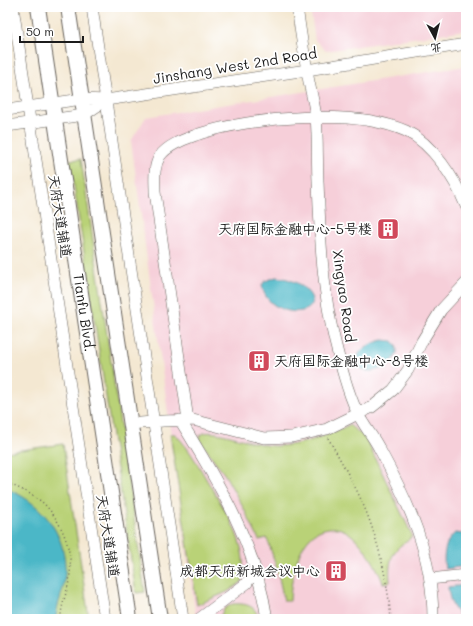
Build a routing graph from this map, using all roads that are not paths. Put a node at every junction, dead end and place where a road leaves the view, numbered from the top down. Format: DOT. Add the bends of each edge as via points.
graph roads {
  1 [pos="13,7"];
  2 [pos="38,7"];
  3 [pos="68,7"];
  4 [pos="92,7"];
  5 [pos="297,7"];
  6 [pos="466,44"];
  7 [pos="307,70"];
  8 [pos="82,99"];
  9 [pos="106,100"];
  10 [pos="53,103"];
  11 [pos="28,107"];
  12 [pos="7,110"];
  13 [pos="84,115"];
  14 [pos="316,118"];
  15 [pos="55,119"];
  16 [pos="30,123"];
  17 [pos="7,126"];
  18 [pos="466,206"];
  19 [pos="466,283"];
  20 [pos="358,414"];
  21 [pos="184,420"];
  22 [pos="154,422"];
  23 [pos="130,424"];
  24 [pos="254,568"];
  25 [pos="466,574"];
  26 [pos="430,580"];
  27 [pos="105,619"];
  28 [pos="130,619"];
  29 [pos="160,619"];
  30 [pos="183,619"];
  31 [pos="199,619"];
  32 [pos="266,619"];
  33 [pos="433,619"];
  1 -- 11 [label="street, 天府大道辅道"];
  2 -- 10 [label="main road, Tianfu Blvd."];
  3 -- 8 [label="main road, Tianfu Blvd."];
  4 -- 9 [label="street"];
  5 -- 7 [label="street, Xingyao Road"];
  6 -- 7 [label="street, Jinshang West 2nd Road"];
  7 -- 9 [label="street, Jinshang West 2nd Road"];
  7 -- 14 [label="street, Xingyao Road"];
  8 -- 9 [label="street, Jinshang West 2nd Road"];
  8 -- 10 [label="street, Jinshang West 2nd Road"];
  8 -- 13 [label="main road, Tianfu Blvd."];
  9 -- 13 [label="street"];
  9 -- 22 [label="street"];
  10 -- 11 [label="street, Jinshang West 2nd Road"];
  10 -- 15 [label="main road, Tianfu Blvd."];
  11 -- 12 [label="street, Jinshang West 2nd Road"];
  11 -- 16 [label="street, 天府大道辅道"];
  13 -- 15 [label="street"];
  13 -- 23 [label="main road, Tianfu Blvd."];
  14 -- 18 [label="street" via="368,120 389,124 407,132 434,154 448,171"];
  14 -- 20 [label="street, Xingyao Road" via="326,289 335,341"];
  14 -- 21 [label="street" via="244,123 210,131 184,139 160,156 156,166 156,192"];
  15 -- 16 [label="street"];
  15 -- 28 [label="main road, Tianfu Blvd."];
  16 -- 17 [label="street"];
  16 -- 27 [label="street, 天府大道辅道"];
  19 -- 20 [label="street" via="441,310 408,370 393,390 372,407"];
  20 -- 21 [label="street" via="323,430 292,437 264,438"];
  20 -- 26 [label="street, Xingyao Road" via="401,488 421,540"];
  21 -- 22 [label="street"];
  21 -- 24 [label="street" via="236,519"];
  22 -- 23 [label="street"];
  22 -- 30 [label="street"];
  23 -- 29 [label="main road, Tianfu Blvd."];
  24 -- 31 [label="street" via="248,583"];
  24 -- 32 [label="street"];
  25 -- 26 [label="street"];
  26 -- 33 [label="street, Xingyao Road"];
}
